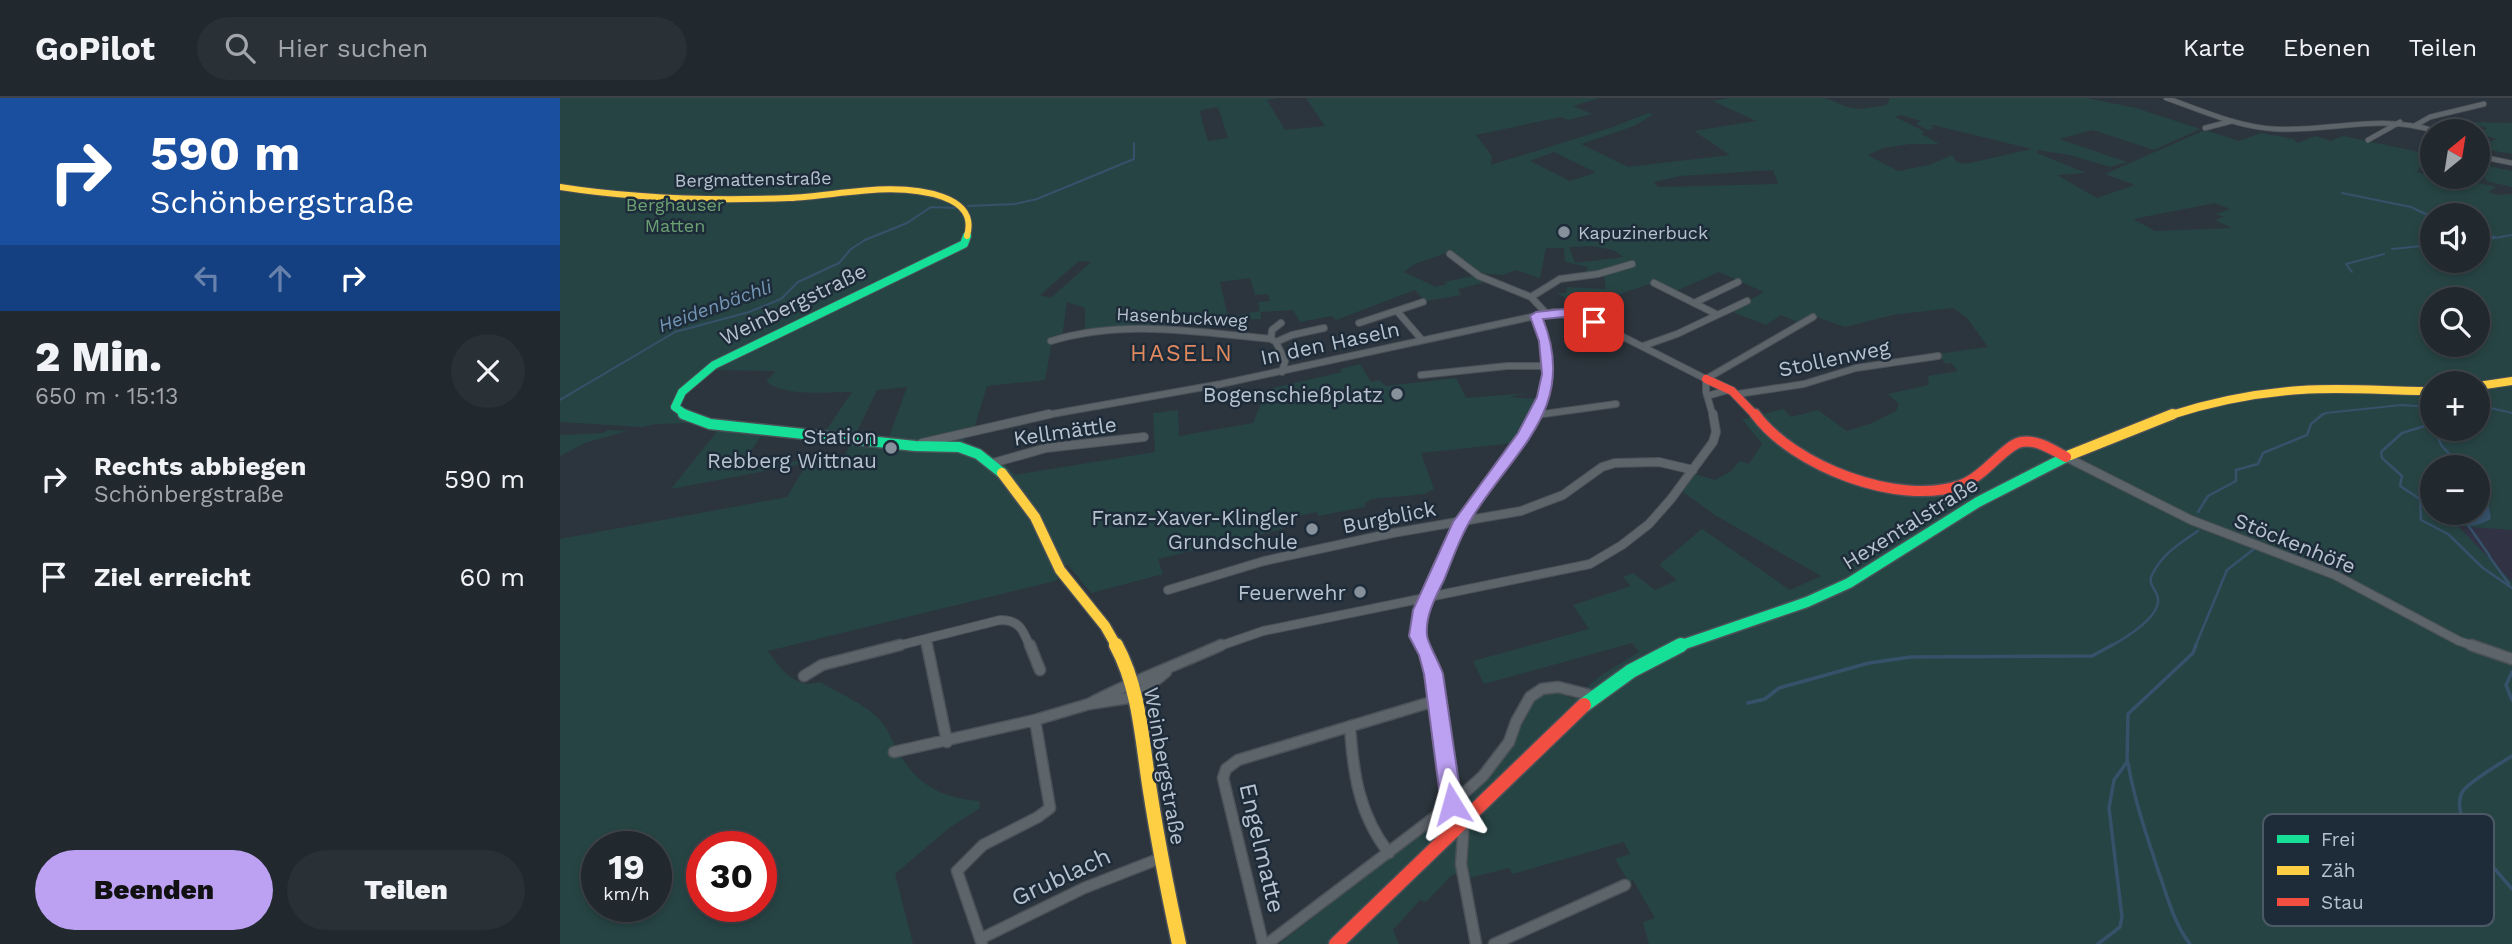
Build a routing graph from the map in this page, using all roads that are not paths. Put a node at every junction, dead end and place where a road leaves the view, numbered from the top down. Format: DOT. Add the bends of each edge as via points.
graph roads {
  1 [pos="2166,98"];
  2 [pos="2484,104"];
  3 [pos="2232,121"];
  4 [pos="2400,122"];
  5 [pos="2416,125"];
  6 [pos="2420,126"];
  7 [pos="2205,128"];
  8 [pos="2368,140"];
  9 [pos="2490,158"];
  10 [pos="2512,163"];
  11 [pos="560,187"];
  12 [pos="947,199"];
  13 [pos="1450,254"];
  14 [pos="1632,264"];
  15 [pos="1738,282"];
  16 [pos="1654,283"];
  17 [pos="1531,297"];
  18 [pos="1747,301"];
  19 [pos="1423,302"];
  20 [pos="1694,303"];
  21 [pos="1397,311"];
  22 [pos="1546,313"];
  23 [pos="1716,314"];
  24 [pos="1536,316"];
  25 [pos="1814,317"];
  26 [pos="1281,323"];
  27 [pos="1359,323"];
  28 [pos="1324,328"];
  29 [pos="1273,340"];
  30 [pos="1422,340"];
  31 [pos="1051,341"];
  32 [pos="1643,346"];
  33 [pos="1938,356"];
  34 [pos="1548,366"];
  35 [pos="1282,372"];
  36 [pos="1421,375"];
  37 [pos="1706,379"];
  38 [pos="2512,381"];
  39 [pos="2490,384"];
  40 [pos="2420,391"];
  41 [pos="1733,392"];
  42 [pos="1707,396"];
  43 [pos="1616,404"];
  44 [pos="1536,415"];
  45 [pos="962,433"];
  46 [pos="1144,437"];
  47 [pos="915,446"];
  48 [pos="959,447"];
  49 [pos="2066,457"];
  50 [pos="993,463"];
  51 [pos="1693,470"];
  52 [pos="1461,522"];
  53 [pos="1168,590"];
  54 [pos="1428,597"];
  55 [pos="926,640"];
  56 [pos="2512,659"];
  57 [pos="1171,668"];
  58 [pos="1040,670"];
  59 [pos="804,676"];
  60 [pos="1131,681"];
  61 [pos="1594,696"];
  62 [pos="1135,697"];
  63 [pos="1438,700"];
  64 [pos="1089,704"];
  65 [pos="1035,720"];
  66 [pos="1350,726"];
  67 [pos="947,742"];
  68 [pos="894,752"];
  69 [pos="1452,804"];
  70 [pos="1464,821"];
  71 [pos="1389,853"];
  72 [pos="1161,858"];
  73 [pos="1625,885"];
  74 [pos="981,942"];
  75 [pos="1179,944"];
  76 [pos="1265,944"];
  77 [pos="1336,944"];
  78 [pos="1476,944"];
  79 [pos="1494,944"];
  1 -- 3 [label="street"];
  2 -- 5 [label="street" via="2430,117"];
  3 -- 4 [label="street" via="2276,130"];
  3 -- 7 [label="street"];
  4 -- 5 [label="street"];
  4 -- 8 [label="street"];
  5 -- 6 [label="street"];
  9 -- 10 [label="street"];
  11 -- 12 [label="street, Bergmattenstraße" via="634,197 750,199 889,191"];
  12 -- 47 [label="street, Weinbergstraße" via="970,216 964,244 739,349 689,384 675,407 710,424"];
  13 -- 17 [label="street" via="1479,276"];
  14 -- 17 [label="street" via="1560,279"];
  15 -- 20 [label="street"];
  16 -- 20 [label="street"];
  17 -- 22 [label="street"];
  18 -- 23 [label="street"];
  19 -- 21 [label="street"];
  20 -- 23 [label="street"];
  21 -- 27 [label="street"];
  21 -- 30 [label="street"];
  22 -- 24 [label="street, In den Haseln"];
  22 -- 32 [label="street" via="1579,317"];
  23 -- 32 [label="street"];
  24 -- 30 [label="street, In den Haseln"];
  24 -- 34 [label="street"];
  25 -- 37 [label="street"];
  26 -- 29 [label="street, Hasenbuckweg" via="1272,330"];
  28 -- 29 [label="street, Hasenbuckweg"];
  29 -- 31 [label="street, Hasenbuckweg" via="1148,328 1085,331"];
  29 -- 35 [label="street, Hasenbuckweg" via="1285,361"];
  30 -- 35 [label="street, In den Haseln"];
  32 -- 37 [label="street"];
  33 -- 41 [label="street, Stollenweg" via="1867,366 1804,384"];
  34 -- 36 [label="street"];
  34 -- 44 [label="street" via="1549,377"];
  35 -- 45 [label="street, In den Haseln"];
  37 -- 41 [label="street"];
  37 -- 42 [label="street"];
  38 -- 39 [label="street"];
  40 -- 49 [label="street, Hexentalstraße" via="2318,389 2246,396 2158,420"];
  41 -- 42 [label="street, Stollenweg"];
  41 -- 49 [label="street" via="1787,447 1841,473 1896,486 1934,490 1969,483 2007,448 2024,441 2042,444"];
  42 -- 51 [label="street" via="1716,432"];
  43 -- 44 [label="street"];
  44 -- 52 [label="street"];
  45 -- 47 [label="street, In den Haseln"];
  45 -- 48 [label="street"];
  46 -- 50 [label="street, Kellmättle" via="1042,450"];
  47 -- 48 [label="street, Weinbergstraße"];
  48 -- 50 [label="street, Weinbergstraße"];
  49 -- 56 [label="street, Stöckenhöfe" via="2191,520 2335,575 2459,641"];
  49 -- 61 [label="street, Hexentalstraße" via="1978,502 1856,580 1801,605 1657,656"];
  50 -- 60 [label="street, Weinbergstraße" via="1035,517 1060,570 1105,626 1123,655"];
  51 -- 52 [label="street, Burgblick" via="1659,462 1615,463 1536,507"];
  51 -- 54 [label="street" via="1647,527 1618,550 1590,564"];
  52 -- 53 [label="street, Burgblick" via="1264,561"];
  52 -- 54 [label="street"];
  54 -- 57 [label="street" via="1262,631"];
  54 -- 63 [label="street" via="1418,636 1428,655"];
  55 -- 58 [label="street" via="1012,620 1021,625"];
  55 -- 59 [label="street" via="822,665"];
  55 -- 67 [label="street"];
  57 -- 60 [label="street"];
  57 -- 62 [label="street"];
  60 -- 62 [label="street, Weinbergstraße"];
  60 -- 64 [label="street"];
  61 -- 69 [label="street" via="1559,687 1542,689 1530,697 1499,758"];
  61 -- 70 [label="street, Hexentalstraße"];
  62 -- 64 [label="street"];
  62 -- 72 [label="street, Weinbergstraße"];
  63 -- 66 [label="street, Engelmatte"];
  63 -- 69 [label="street"];
  64 -- 65 [label="street"];
  65 -- 67 [label="street"];
  65 -- 74 [label="street" via="1050,808 991,839 957,871"];
  66 -- 71 [label="street" via="1352,772 1374,837"];
  66 -- 76 [label="street, Engelmatte" via="1238,760 1223,773"];
  67 -- 68 [label="street"];
  69 -- 71 [label="street"];
  70 -- 77 [label="street, Hexentalstraße"];
  70 -- 78 [label="street" via="1463,884"];
  71 -- 76 [label="street"];
  72 -- 74 [label="street, Grublach" via="1084,888"];
  72 -- 75 [label="street, Weinbergstraße"];
  73 -- 79 [label="street"];
}
